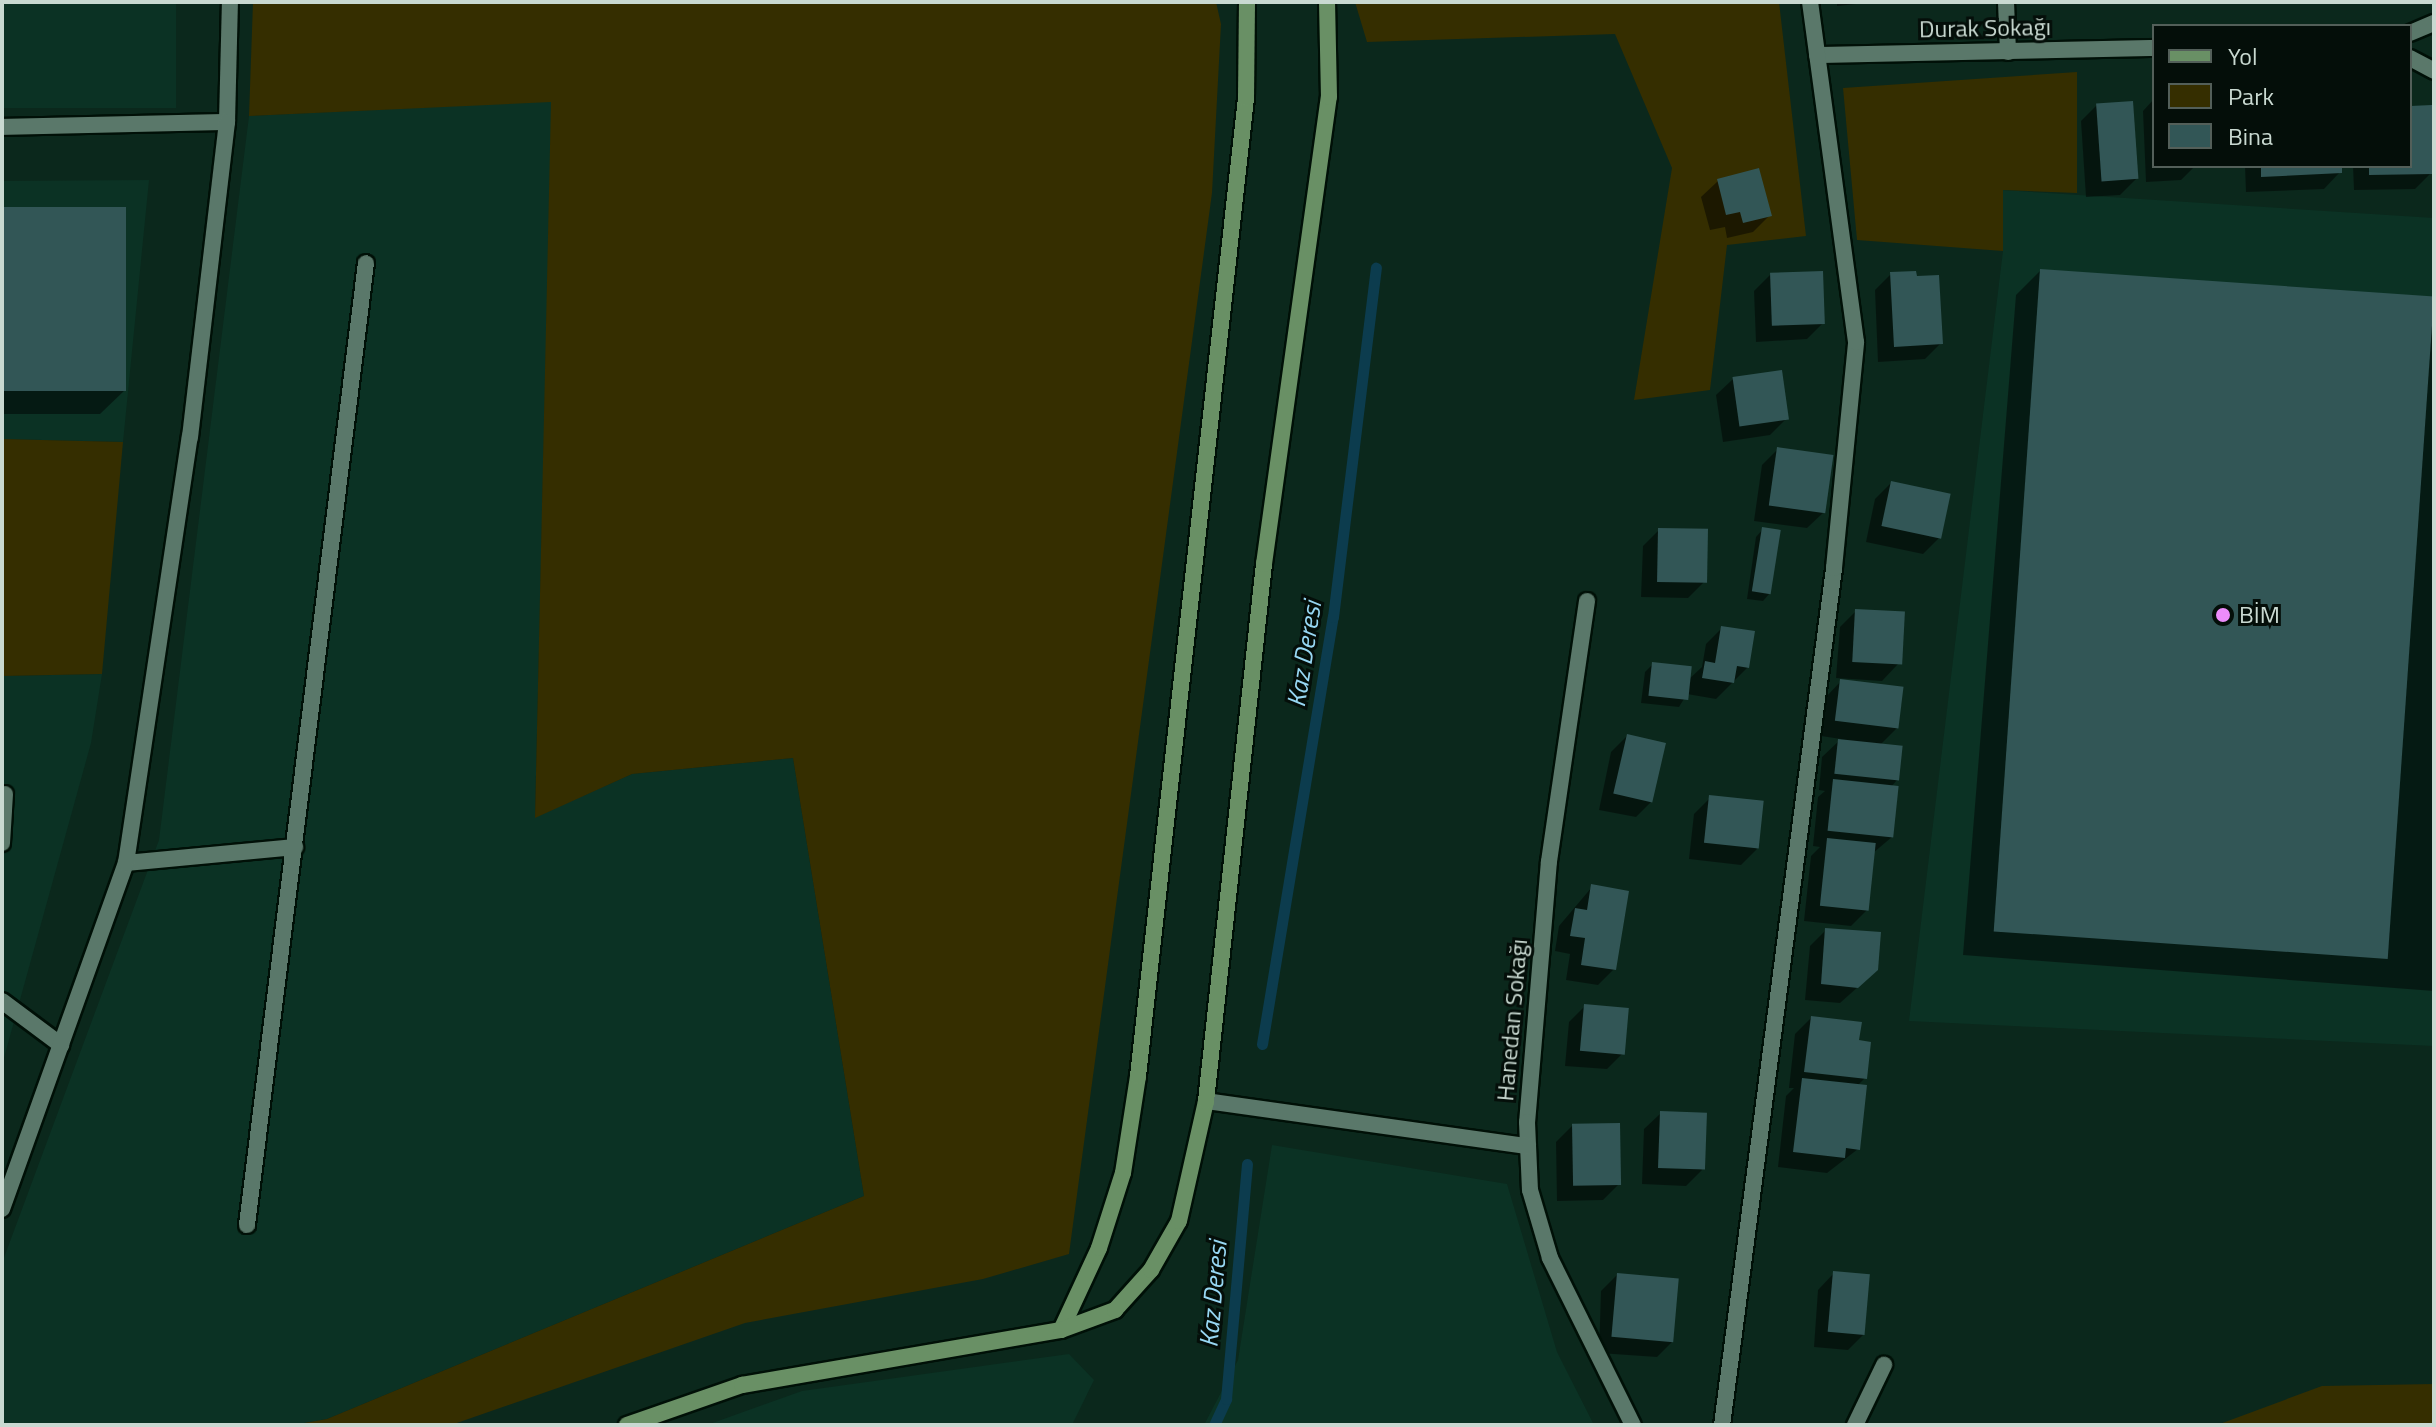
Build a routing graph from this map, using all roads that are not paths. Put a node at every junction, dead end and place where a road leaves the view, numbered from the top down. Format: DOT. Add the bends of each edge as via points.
graph roads {
  1 [pos="230,2"];
  2 [pos="1247,2"];
  3 [pos="1327,2"];
  4 [pos="1810,2"];
  5 [pos="2006,2"];
  6 [pos="2434,23"];
  7 [pos="2412,32"];
  8 [pos="2152,48"];
  9 [pos="2008,52"];
  10 [pos="1817,55"];
  11 [pos="2412,59"];
  12 [pos="2434,71"];
  13 [pos="227,122"];
  14 [pos="2,127"];
  15 [pos="366,263"];
  16 [pos="1587,601"];
  17 [pos="5,794"];
  18 [pos="2,843"];
  19 [pos="295,847"];
  20 [pos="126,863"];
  21 [pos="2,1001"];
  22 [pos="61,1045"];
  23 [pos="1206,1101"];
  24 [pos="1528,1146"];
  25 [pos="2,1209"];
  26 [pos="247,1225"];
  27 [pos="1061,1330"];
  28 [pos="1884,1365"];
  29 [pos="627,1425"];
  30 [pos="1633,1425"];
  31 [pos="1722,1425"];
  32 [pos="1855,1425"];
  1 -- 13 [label="street"];
  2 -- 27 [label="main road" via="1246,98 1138,1076 1123,1173 1099,1248"];
  3 -- 23 [label="main road" via="1329,97 1264,564"];
  4 -- 10 [label="street"];
  5 -- 9 [label="street"];
  6 -- 7 [label="street"];
  8 -- 9 [label="street, Durak Sokağı"];
  9 -- 10 [label="street, Durak Sokağı"];
  10 -- 31 [label="street" via="1856,342 1834,568"];
  11 -- 12 [label="street"];
  13 -- 14 [label="street"];
  13 -- 20 [label="street" via="190,437"];
  15 -- 19 [label="street"];
  16 -- 24 [label="street, Hanedan Sokağı" via="1549,861"];
  17 -- 18 [label="street"];
  19 -- 20 [label="street"];
  19 -- 26 [label="street"];
  20 -- 22 [label="street"];
  21 -- 22 [label="street"];
  22 -- 25 [label="street"];
  23 -- 24 [label="street"];
  23 -- 27 [label="main road" via="1179,1221 1151,1270 1115,1310"];
  24 -- 30 [label="street, Hanedan Sokağı" via="1530,1190 1550,1258"];
  27 -- 29 [label="main road" via="742,1385"];
  28 -- 32 [label="street"];
}
